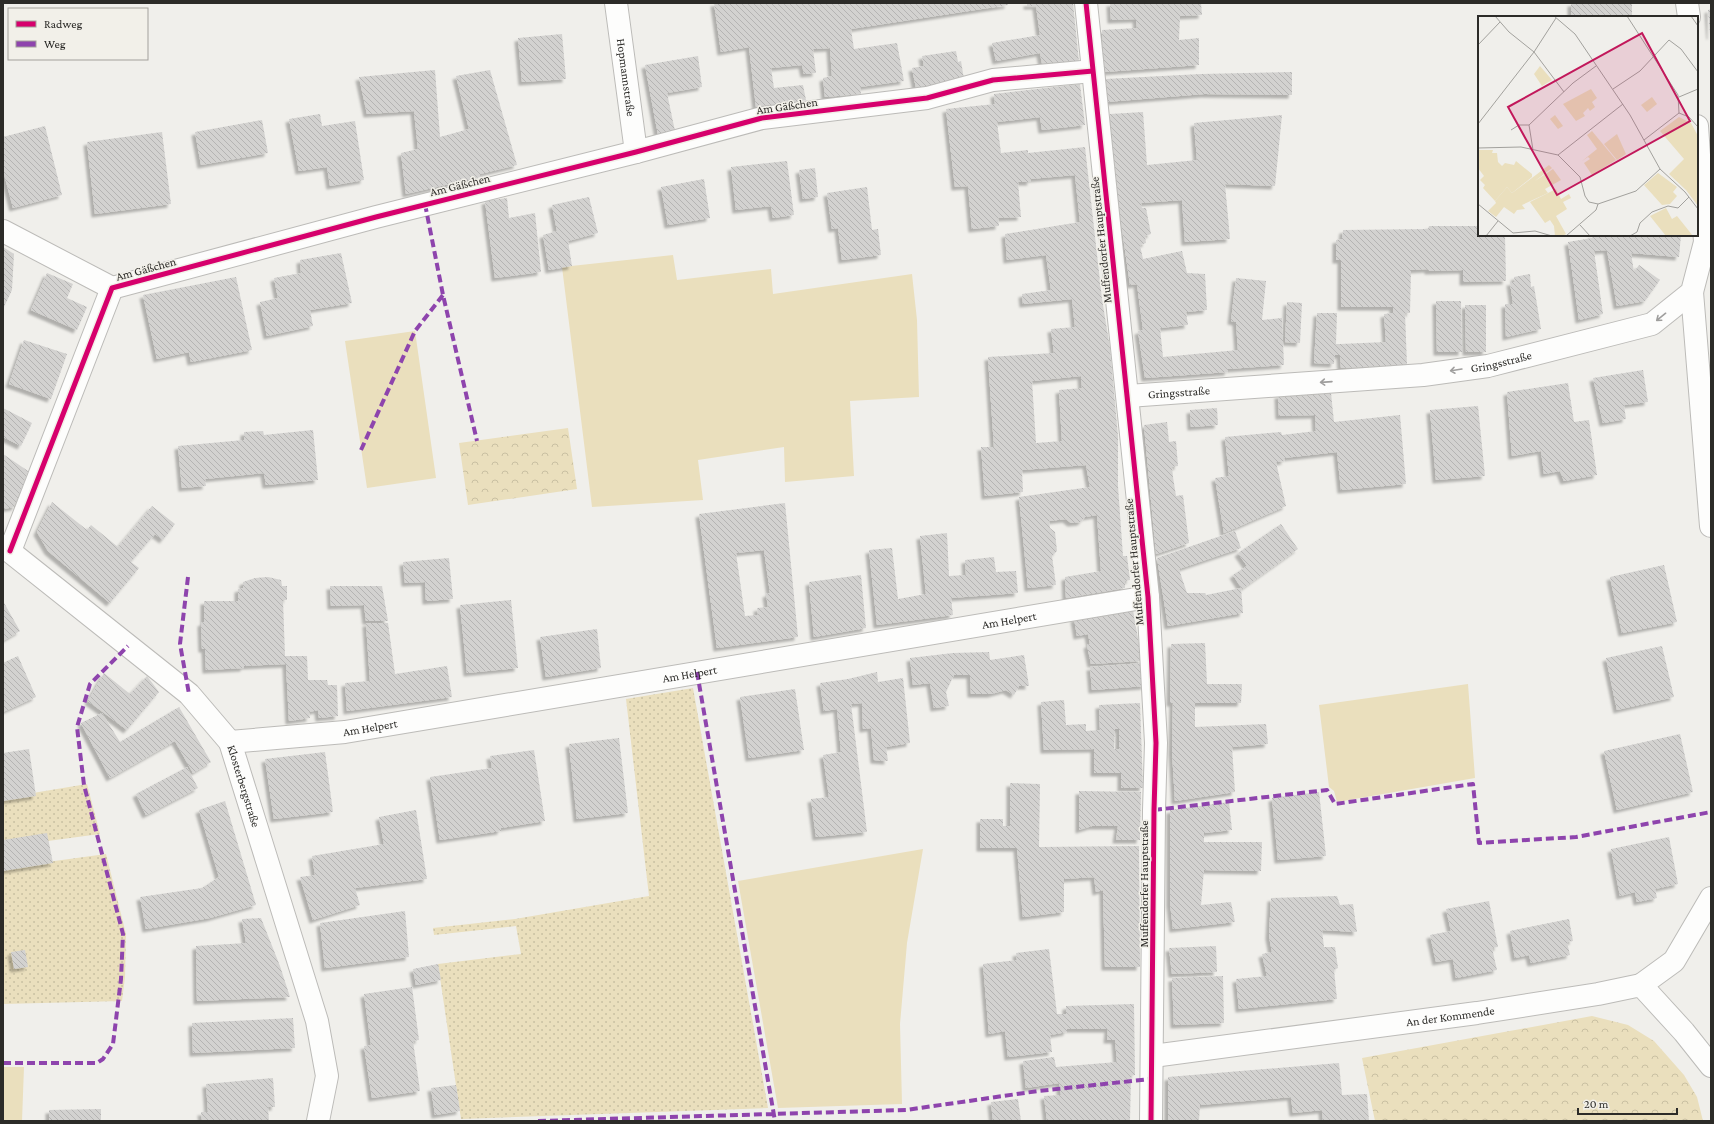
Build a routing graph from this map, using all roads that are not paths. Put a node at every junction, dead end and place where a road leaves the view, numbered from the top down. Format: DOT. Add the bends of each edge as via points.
graph roads {
  1 [pos="616,3"];
  2 [pos="1086,3"];
  3 [pos="1688,3"];
  4 [pos="1689,16"];
  5 [pos="1093,71"];
  6 [pos="1698,140"];
  7 [pos="636,152"];
  8 [pos="3,231"];
  9 [pos="112,288"];
  10 [pos="1701,290"];
  11 [pos="1128,396"];
  12 [pos="1711,526"];
  13 [pos="7,548"];
  14 [pos="1148,597"];
  15 [pos="230,742"];
  16 [pos="1711,898"];
  17 [pos="1640,985"];
  18 [pos="1153,1056"];
  19 [pos="1711,1066"];
  20 [pos="318,1121"];
  21 [pos="1151,1121"];
  1 -- 7 [label="street, Hopmannstraße"];
  2 -- 5 [label="street, Muffendorfer Hauptstraße"];
  3 -- 4 [label="street"];
  5 -- 7 [label="street, Am Gäßchen" via="993,80 927,98 762,118"];
  5 -- 11 [label="street, Muffendorfer Hauptstraße"];
  6 -- 10 [label="street" via="1705,242"];
  7 -- 9 [label="street, Am Gäßchen" via="376,217"];
  8 -- 9 [label="street, Am Gäßchen"];
  9 -- 13 [label="street, Am Gäßchen"];
  10 -- 11 [label="street, Gringsstraße, one-way" via="1652,324 1488,366 1423,375"];
  10 -- 12 [label="street"];
  11 -- 14 [label="street, Muffendorfer Hauptstraße"];
  13 -- 15 [label="street, Klosterbergstraße" via="189,694"];
  14 -- 15 [label="street, Am Helpert" via="345,732"];
  14 -- 18 [label="street, Muffendorfer Hauptstraße" via="1156,743"];
  15 -- 20 [label="street, Klosterbergstraße" via="317,1021 327,1076"];
  16 -- 17 [label="street" via="1674,961"];
  17 -- 18 [label="street, An der Kommende" via="1477,1013"];
  17 -- 19 [label="street" via="1684,1032"];
  18 -- 21 [label="street, Muffendorfer Hauptstraße"];
}
